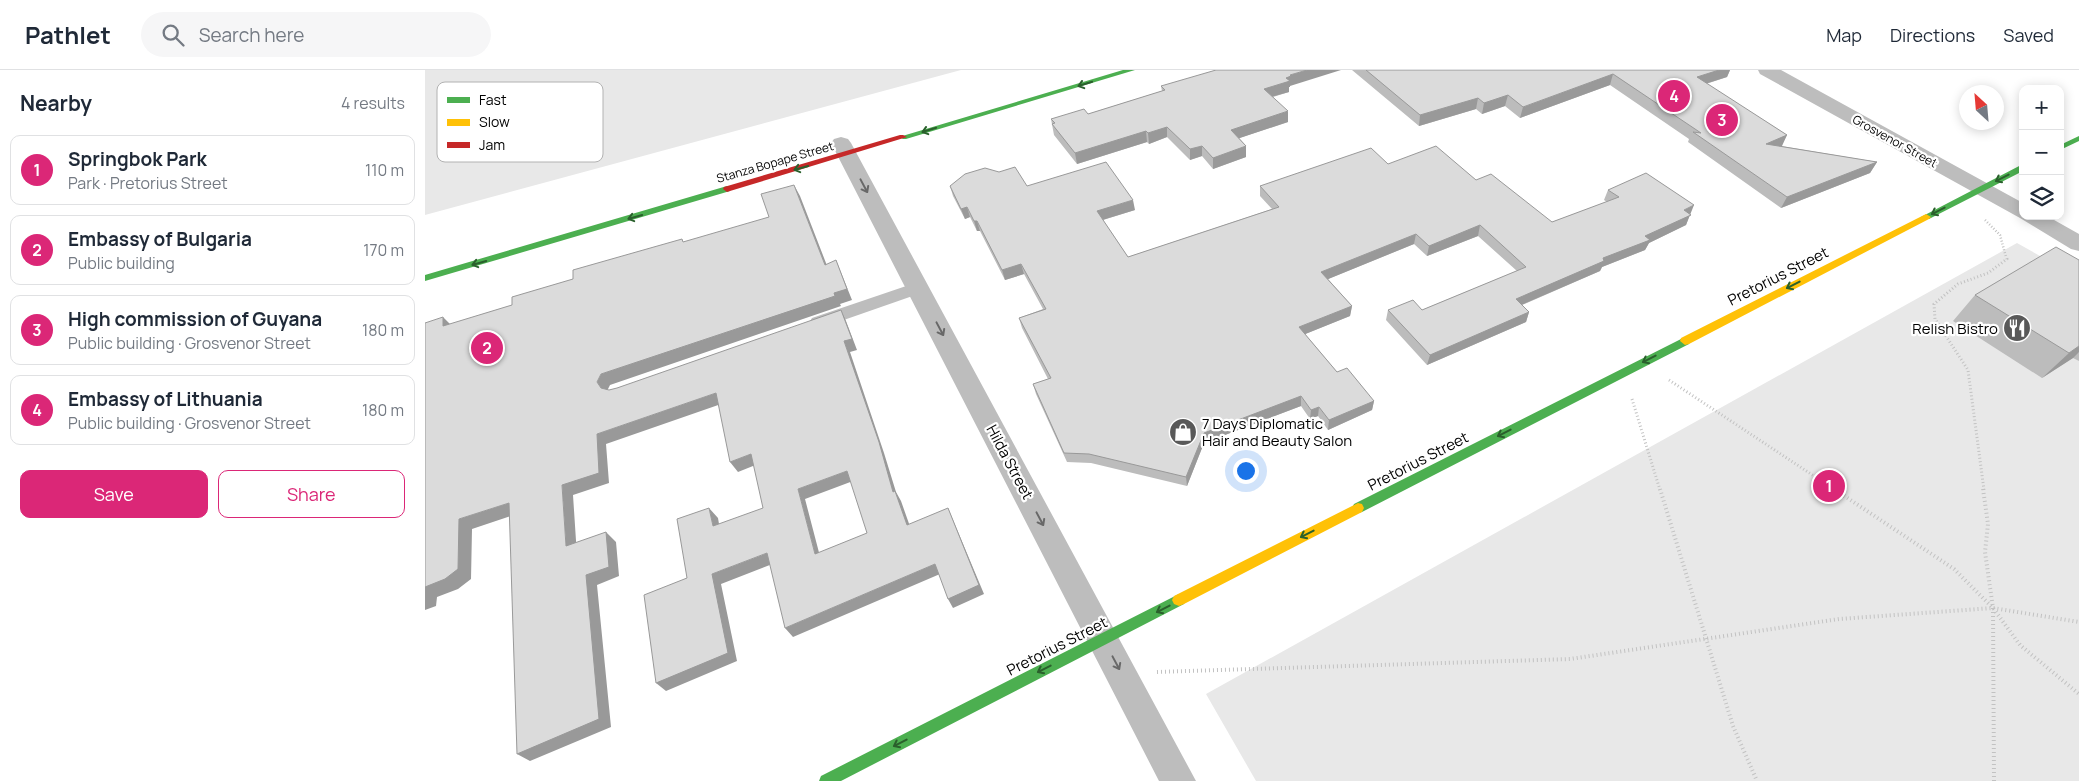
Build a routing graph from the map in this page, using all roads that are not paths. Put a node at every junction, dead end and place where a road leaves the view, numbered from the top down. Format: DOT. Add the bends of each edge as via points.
graph roads {
  1 [pos="1131,70"];
  2 [pos="1767,70"];
  3 [pos="2079,138"];
  4 [pos="843,146"];
  5 [pos="2064,146"];
  6 [pos="2019,169"];
  7 [pos="1972,193"];
  8 [pos="2019,211"];
  9 [pos="2037,220"];
  10 [pos="2079,244"];
  11 [pos="425,278"];
  12 [pos="918,288"];
  13 [pos="805,327"];
  14 [pos="1103,639"];
  15 [pos="826,781"];
  16 [pos="1178,781"];
  1 -- 4 [label="main road, Stanza Bopape Street, one-way"];
  2 -- 7 [label="street, Grosvenor Street"];
  3 -- 5 [label="main road"];
  4 -- 11 [label="main road, Stanza Bopape Street, one-way"];
  4 -- 12 [label="street, Hilda Street, one-way"];
  6 -- 7 [label="main road, Pretorius Street, one-way"];
  7 -- 8 [label="street, Grosvenor Street"];
  7 -- 14 [label="main road, Pretorius Street, one-way"];
  9 -- 10 [label="street"];
  12 -- 13 [label="lane"];
  12 -- 14 [label="street, Hilda Street, one-way"];
  14 -- 15 [label="main road, Pretorius Street, one-way"];
  14 -- 16 [label="street, Hilda Street, one-way"];
}
